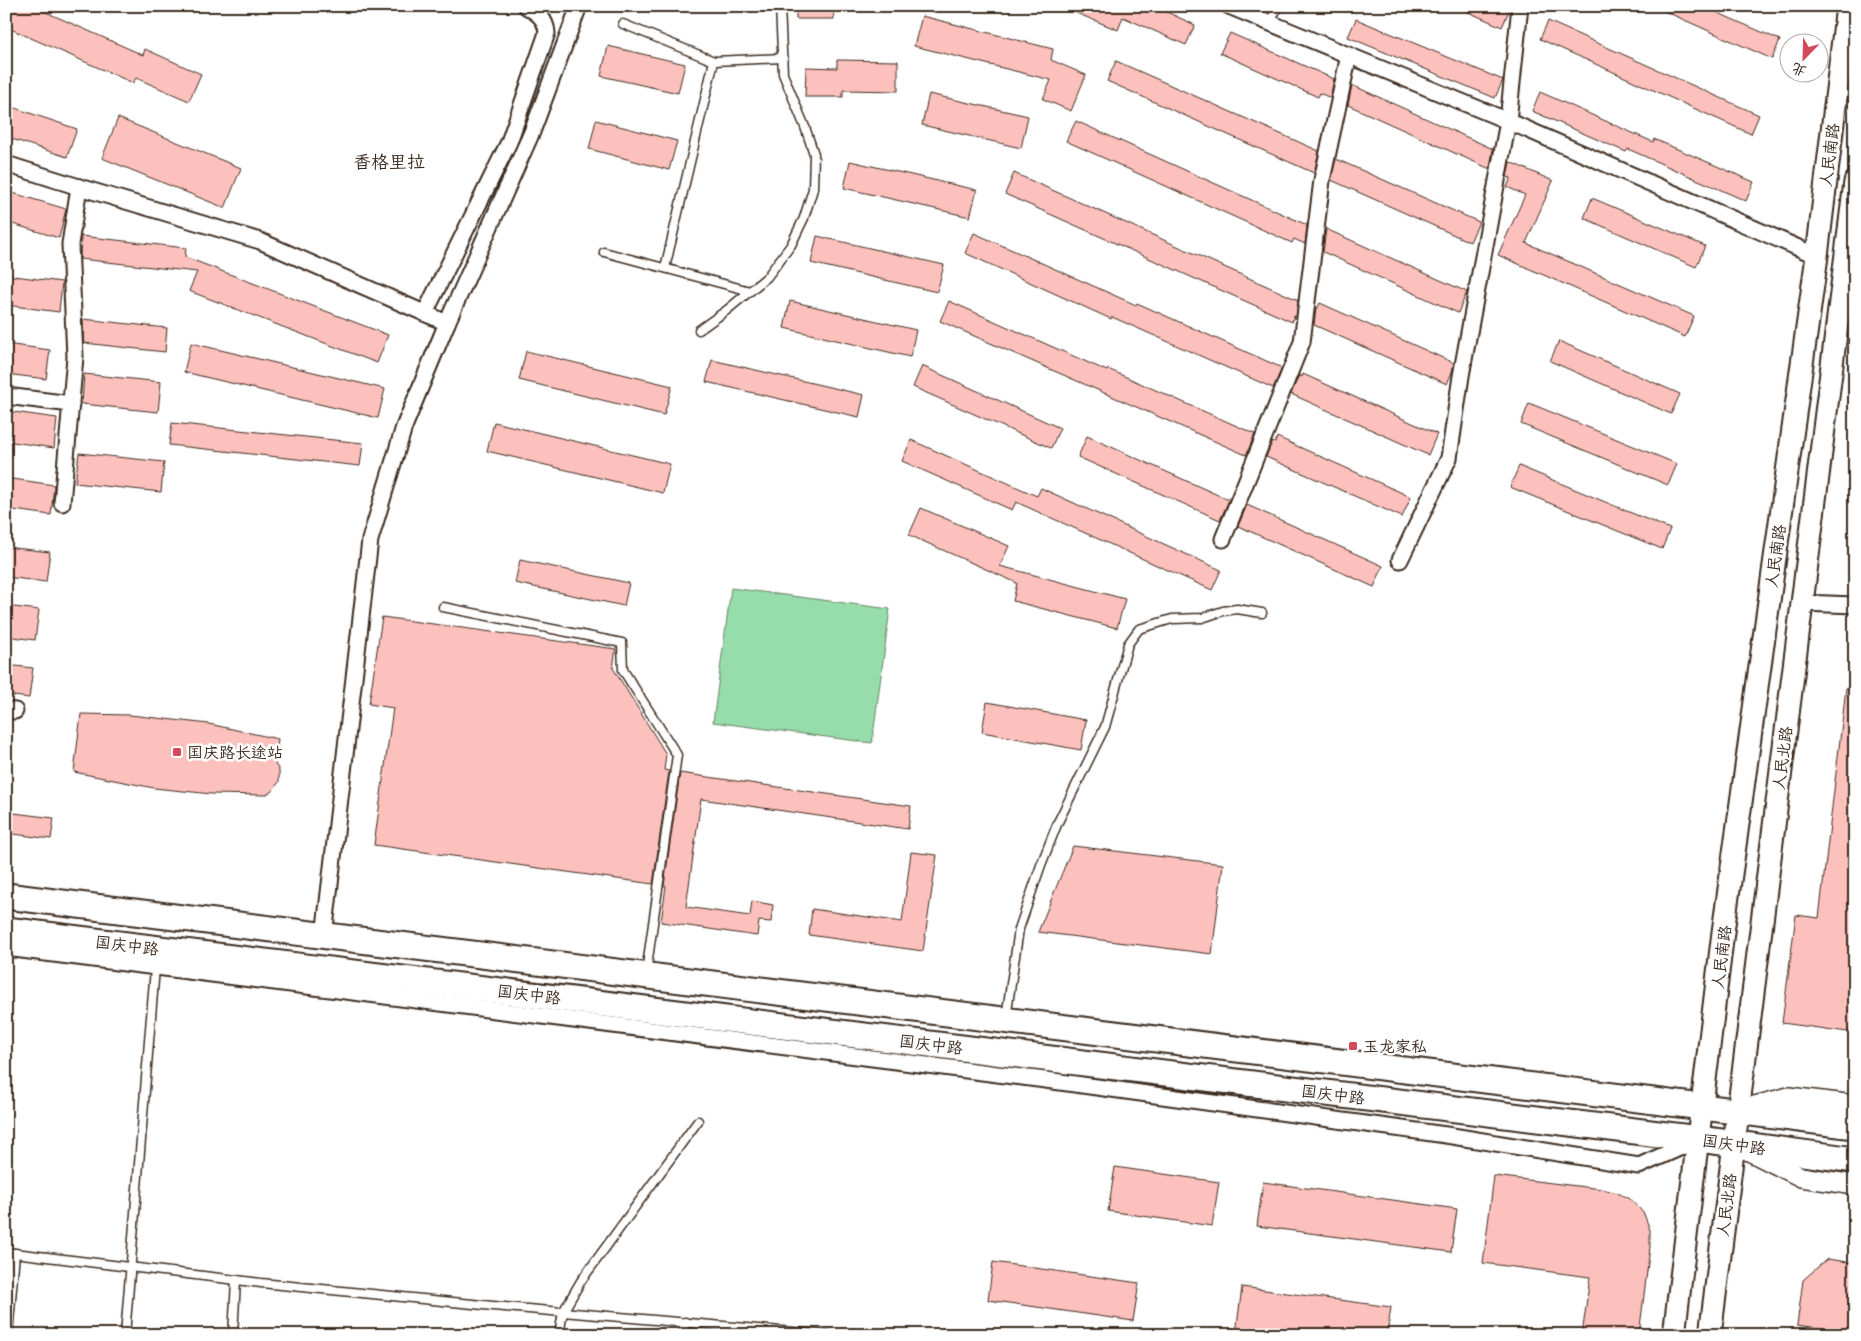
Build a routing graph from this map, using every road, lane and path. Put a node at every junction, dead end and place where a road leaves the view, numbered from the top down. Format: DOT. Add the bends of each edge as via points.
graph roads {
  1 [pos="526,6"];
  2 [pos="579,6"];
  3 [pos="780,6"];
  4 [pos="1229,6"];
  5 [pos="1278,6"];
  6 [pos="1520,6"];
  7 [pos="1847,6"];
  8 [pos="1270,23"];
  9 [pos="623,24"];
  10 [pos="1349,55"];
  11 [pos="782,58"];
  12 [pos="714,61"];
  13 [pos="1508,121"];
  14 [pos="6,164"];
  15 [pos="1855,182"];
  16 [pos="79,187"];
  17 [pos="604,252"];
  18 [pos="1817,256"];
  19 [pos="665,268"];
  20 [pos="1849,270"];
  21 [pos="750,291"];
  22 [pos="425,313"];
  23 [pos="447,322"];
  24 [pos="698,330"];
  25 [pos="6,396"];
  26 [pos="71,404"];
  27 [pos="62,503"];
  28 [pos="1223,539"];
  29 [pos="1400,560"];
  30 [pos="1801,603"];
  31 [pos="1855,605"];
  32 [pos="443,607"];
  33 [pos="1262,613"];
  34 [pos="6,896"];
  35 [pos="6,930"];
  36 [pos="324,936"];
  37 [pos="6,948"];
  38 [pos="155,968"];
  39 [pos="646,976"];
  40 [pos="1006,1020"];
  41 [pos="1855,1105"];
  42 [pos="1703,1106"];
  43 [pos="1737,1110"];
  44 [pos="698,1121"];
  45 [pos="1855,1126"];
  46 [pos="1699,1139"];
  47 [pos="1734,1144"];
  48 [pos="1855,1160"];
  49 [pos="1855,1185"];
  50 [pos="10,1253"];
  51 [pos="132,1267"];
  52 [pos="236,1280"];
  53 [pos="563,1312"];
  54 [pos="685,1322"];
  55 [pos="8,1335"];
  56 [pos="125,1335"];
  57 [pos="233,1335"];
  58 [pos="559,1335"];
  59 [pos="683,1335"];
  60 [pos="828,1335"];
  61 [pos="1674,1335"];
  62 [pos="1710,1335"];
  1 -- 22 [label="street" via="539,14 547,33 509,142"];
  2 -- 23 [label="street" via="532,132"];
  3 -- 11 [label="lane"];
  4 -- 8 [label="street"];
  5 -- 8 [label="lane"];
  6 -- 13 [label="street"];
  7 -- 18 [label="main road, 人民南路"];
  8 -- 10 [label="street"];
  9 -- 12 [label="lane"];
  10 -- 13 [label="street"];
  10 -- 28 [label="street" via="1322,180 1302,342"];
  11 -- 12 [label="lane"];
  11 -- 21 [label="lane" via="783,74 814,154 812,189 804,218 791,245 767,277"];
  12 -- 19 [label="lane"];
  13 -- 18 [label="street"];
  13 -- 29 [label="street" via="1449,458"];
  14 -- 16 [label="street"];
  15 -- 20 [label="main road, 人民北路"];
  16 -- 22 [label="street" via="260,241"];
  16 -- 26 [label="street" via="70,244 75,357"];
  17 -- 19 [label="lane"];
  18 -- 42 [label="main road, 人民南路" via="1723,932"];
  19 -- 21 [label="lane"];
  20 -- 30 [label="main road, 人民北路"];
  21 -- 24 [label="lane"];
  22 -- 23 [label="street"];
  23 -- 36 [label="street" via="404,426 370,540"];
  25 -- 26 [label="street"];
  26 -- 27 [label="street"];
  30 -- 31 [label="street"];
  30 -- 43 [label="main road, 人民北路"];
  32 -- 39 [label="lane" via="622,643 623,670 677,755"];
  33 -- 40 [label="lane" via="1237,609 1202,618 1172,619 1139,629 1128,644 1105,727 1058,822 1018,929"];
  34 -- 36 [label="main road, 国庆中路"];
  35 -- 46 [label="main road, 国庆中路"];
  36 -- 39 [label="main road, 国庆中路"];
  37 -- 38 [label="street"];
  38 -- 46 [label="street" via="1053,1081 1639,1166"];
  38 -- 51 [label="lane"];
  39 -- 40 [label="main road, 国庆中路"];
  40 -- 42 [label="main road, 国庆中路"];
  41 -- 43 [label="street" via="1789,1097"];
  42 -- 43 [label="main road, 国庆中路"];
  42 -- 46 [label="main road"];
  43 -- 45 [label="main road, 国庆中路"];
  43 -- 47 [label="main road, 人民北路"];
  44 -- 53 [label="lane" via="580,1281"];
  46 -- 47 [label="main road, 国庆中路"];
  46 -- 61 [label="main road"];
  47 -- 48 [label="main road, 国庆中路"];
  47 -- 49 [label="street" via="1801,1178"];
  47 -- 62 [label="main road, 人民北路"];
  50 -- 51 [label="lane"];
  50 -- 55 [label="lane"];
  51 -- 52 [label="lane"];
  51 -- 56 [label="lane"];
  52 -- 53 [label="lane"];
  52 -- 57 [label="lane"];
  53 -- 54 [label="lane"];
  53 -- 58 [label="lane"];
  54 -- 59 [label="lane"];
  54 -- 60 [label="lane"];
}
